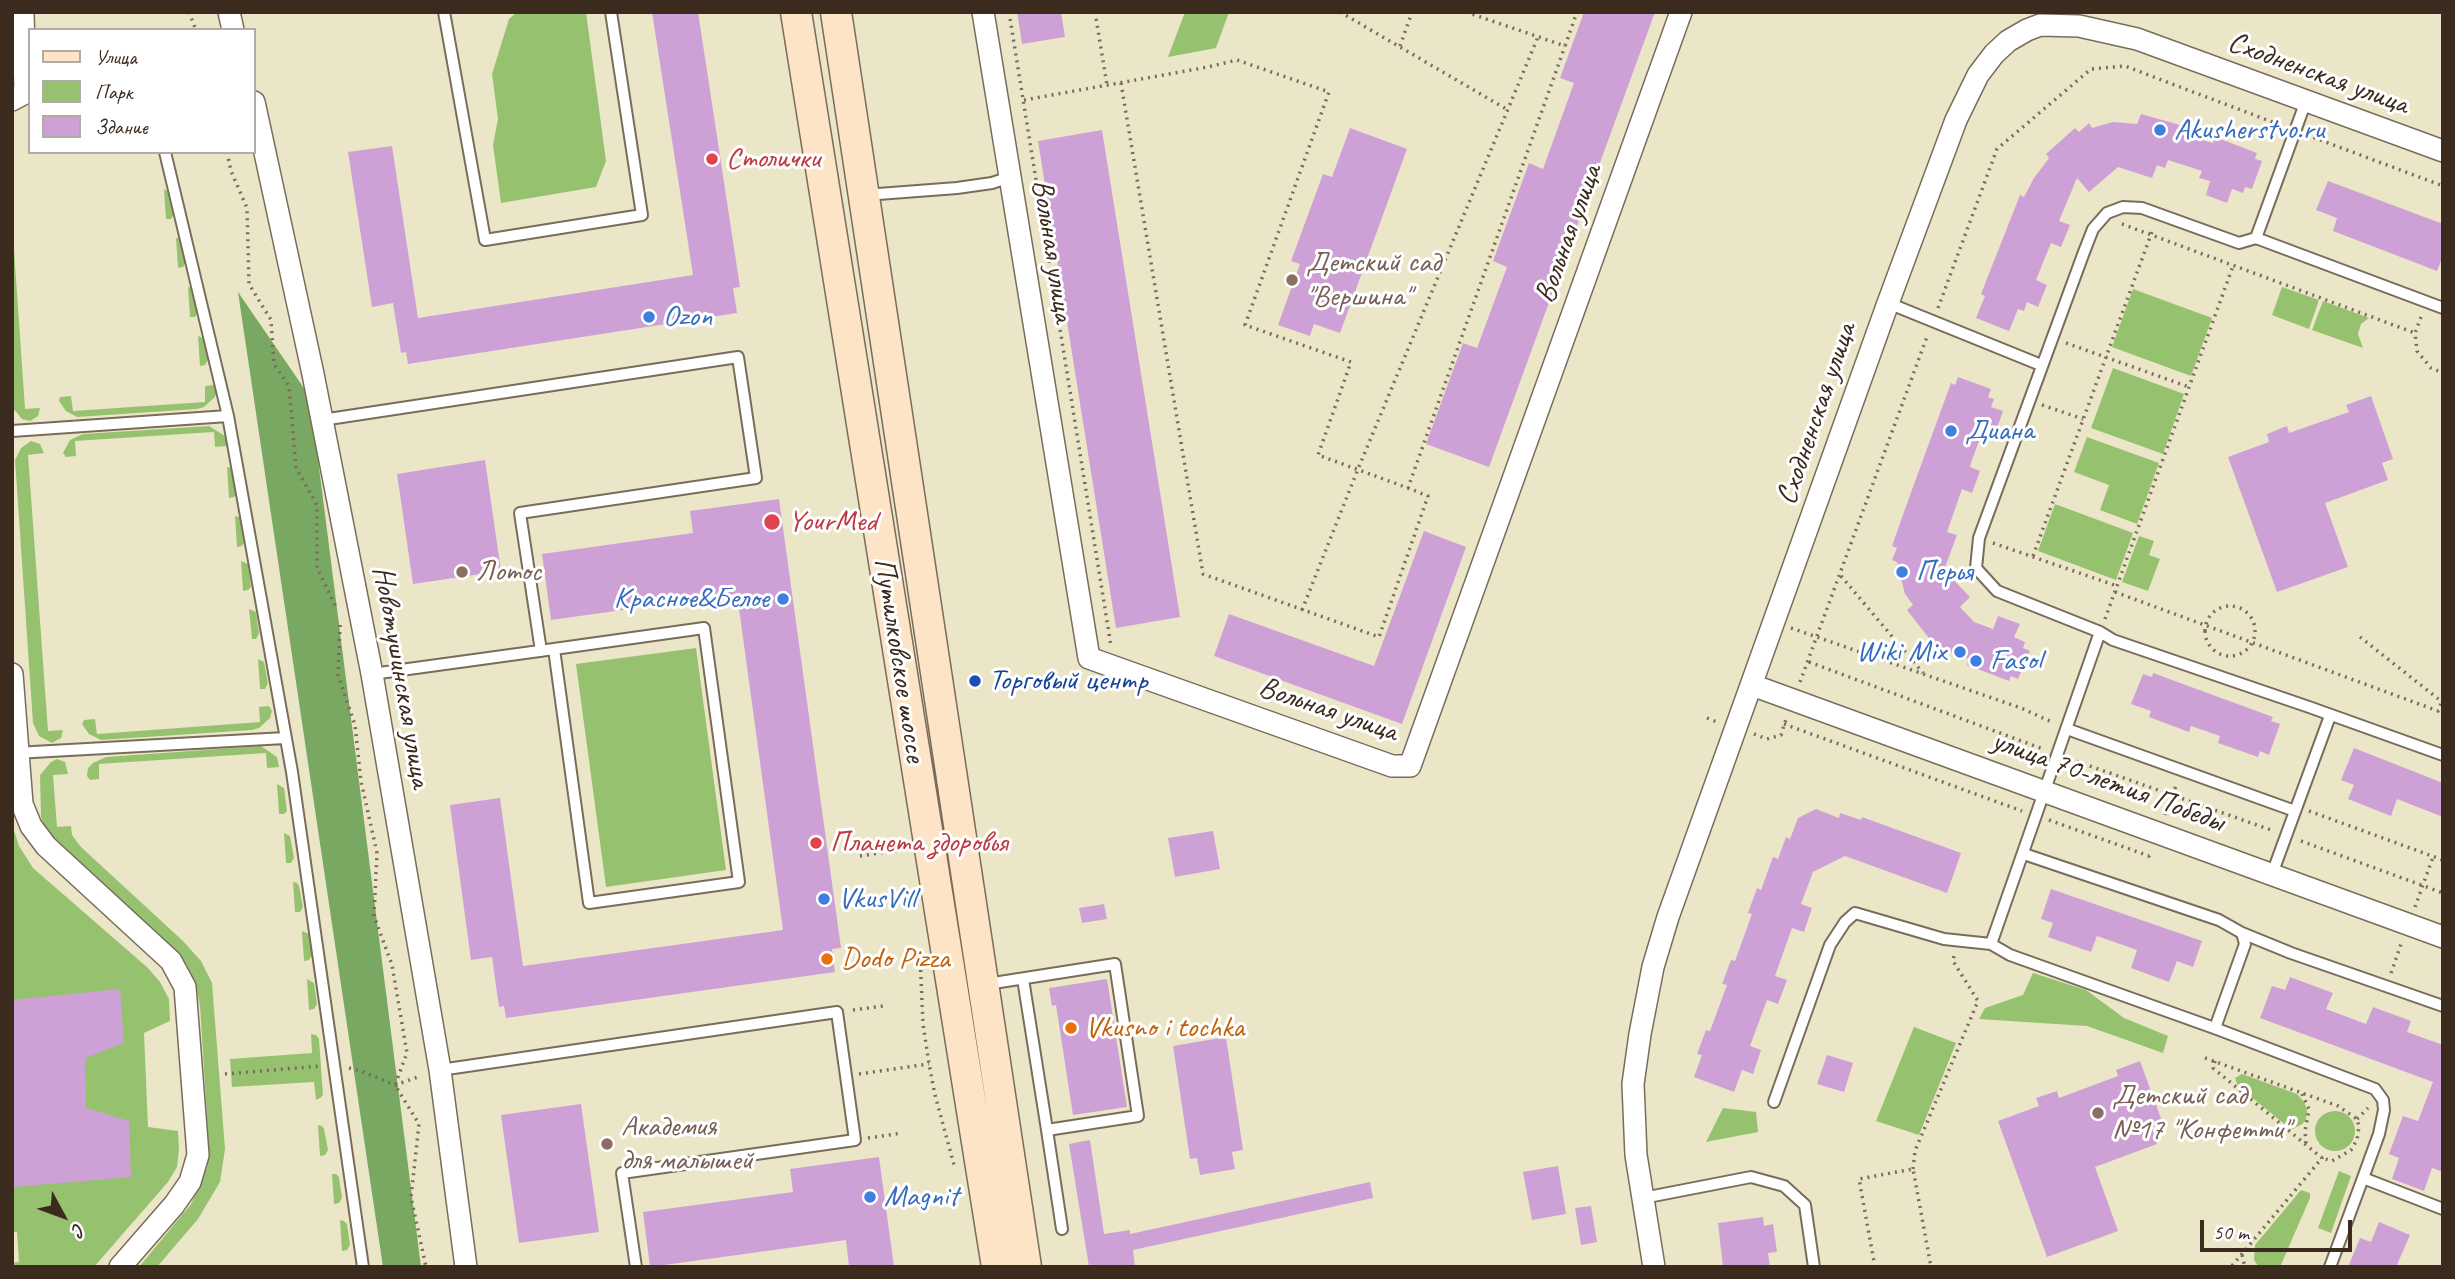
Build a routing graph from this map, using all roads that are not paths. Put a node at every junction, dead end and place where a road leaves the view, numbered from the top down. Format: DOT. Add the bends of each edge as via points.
graph roads {
  1 [pos="23,12"];
  2 [pos="444,12"];
  3 [pos="611,12"];
  4 [pos="796,12"];
  5 [pos="836,12"];
  6 [pos="983,12"];
  7 [pos="1681,12"];
  8 [pos="22,96"];
  9 [pos="2306,101"];
  10 [pos="256,111"];
  11 [pos="2443,151"];
  12 [pos="165,154"];
  13 [pos="1010,177"];
  14 [pos="865,195"];
  15 [pos="2256,238"];
  16 [pos="1888,303"];
  17 [pos="2443,308"];
  18 [pos="2041,365"];
  19 [pos="228,416"];
  20 [pos="322,420"];
  21 [pos="12,431"];
  22 [pos="2100,632"];
  23 [pos="554,649"];
  24 [pos="541,651"];
  25 [pos="12,674"];
  26 [pos="372,674"];
  27 [pos="1752,685"];
  28 [pos="2330,716"];
  29 [pos="2067,729"];
  30 [pos="285,738"];
  31 [pos="15,753"];
  32 [pos="2443,755"];
  33 [pos="2045,791"];
  34 [pos="2296,809"];
  35 [pos="2024,854"];
  36 [pos="2272,874"];
  37 [pos="2242,933"];
  38 [pos="2443,937"];
  39 [pos="1991,944"];
  40 [pos="1023,979"];
  41 [pos="984,985"];
  42 [pos="2443,1006"];
  43 [pos="2215,1028"];
  44 [pos="440,1070"];
  45 [pos="1774,1102"];
  46 [pos="1047,1130"];
  47 [pos="2362,1178"];
  48 [pos="1643,1198"];
  49 [pos="2443,1209"];
  50 [pos="1062,1229"];
  51 [pos="120,1267"];
  52 [pos="363,1267"];
  53 [pos="466,1267"];
  54 [pos="636,1267"];
  55 [pos="997,1267"];
  56 [pos="1026,1267"];
  57 [pos="1654,1267"];
  58 [pos="1814,1267"];
  59 [pos="2330,1267"];
  1 -- 8 [label="street"];
  2 -- 3 [label="lane" via="485,240 642,215"];
  4 -- 55 [label="main road, Путилковское шоссе"];
  5 -- 14 [label="main road, Путилковское шоссе"];
  6 -- 13 [label="street, Вольная улица"];
  7 -- 13 [label="street, Вольная улица" via="1410,766 1392,766 1089,658"];
  9 -- 11 [label="street, Сходненская улица"];
  9 -- 15 [label="lane"];
  9 -- 16 [label="street, Сходненская улица" via="2100,29 2060,24 2027,30 2008,41 1978,75 1956,120"];
  10 -- 20 [label="street, Новотушинская улица"];
  12 -- 19 [label="lane"];
  13 -- 14 [label="lane" via="957,188"];
  14 -- 41 [label="main road, Путилковское шоссе"];
  15 -- 17 [label="lane"];
  15 -- 18 [label="lane" via="2239,243 2142,208 2123,206 2107,213 2093,229"];
  16 -- 18 [label="lane"];
  16 -- 27 [label="street, Сходненская улица"];
  18 -- 22 [label="lane" via="1979,538 1976,568 1997,591"];
  19 -- 21 [label="lane"];
  19 -- 30 [label="lane"];
  20 -- 24 [label="lane" via="738,357 756,478 520,513"];
  20 -- 26 [label="street, Новотушинская улица"];
  22 -- 28 [label="lane"];
  22 -- 29 [label="lane"];
  23 -- 23 [label="lane" via="704,628 739,883 589,903"];
  23 -- 24 [label="lane"];
  24 -- 26 [label="lane"];
  25 -- 31 [label="street"];
  26 -- 44 [label="street, Новотушинская улица"];
  27 -- 33 [label="street, улица 70-летия Победы"];
  27 -- 48 [label="street, Сходненская улица" via="1653,967 1633,1084"];
  28 -- 32 [label="lane"];
  28 -- 34 [label="lane"];
  29 -- 33 [label="lane"];
  29 -- 34 [label="lane"];
  30 -- 31 [label="lane"];
  30 -- 52 [label="lane"];
  31 -- 51 [label="street" via="22,804 46,846 151,940 171,961 185,987 198,1155 190,1182 174,1205"];
  33 -- 35 [label="lane"];
  33 -- 36 [label="street, улица 70-летия Победы"];
  34 -- 36 [label="lane"];
  35 -- 37 [label="lane" via="2219,920"];
  35 -- 39 [label="lane"];
  36 -- 38 [label="street, улица 70-летия Победы"];
  37 -- 42 [label="lane"];
  37 -- 43 [label="lane" via="2245,944"];
  39 -- 43 [label="lane" via="2010,955"];
  39 -- 45 [label="lane" via="1944,939 1855,913 1830,946"];
  40 -- 41 [label="lane"];
  40 -- 46 [label="lane"];
  40 -- 46 [label="lane" via="1115,964 1138,1116"];
  41 -- 56 [label="main road, Путилковское шоссе"];
  43 -- 47 [label="lane" via="2375,1089 2384,1110"];
  44 -- 53 [label="street, Новотушинская улица"];
  44 -- 54 [label="lane" via="837,1012 855,1140 622,1173"];
  46 -- 50 [label="lane"];
  47 -- 49 [label="lane"];
  47 -- 59 [label="lane"];
  48 -- 57 [label="street, Сходненская улица"];
  48 -- 58 [label="lane" via="1751,1177 1784,1186 1805,1205"];
}
